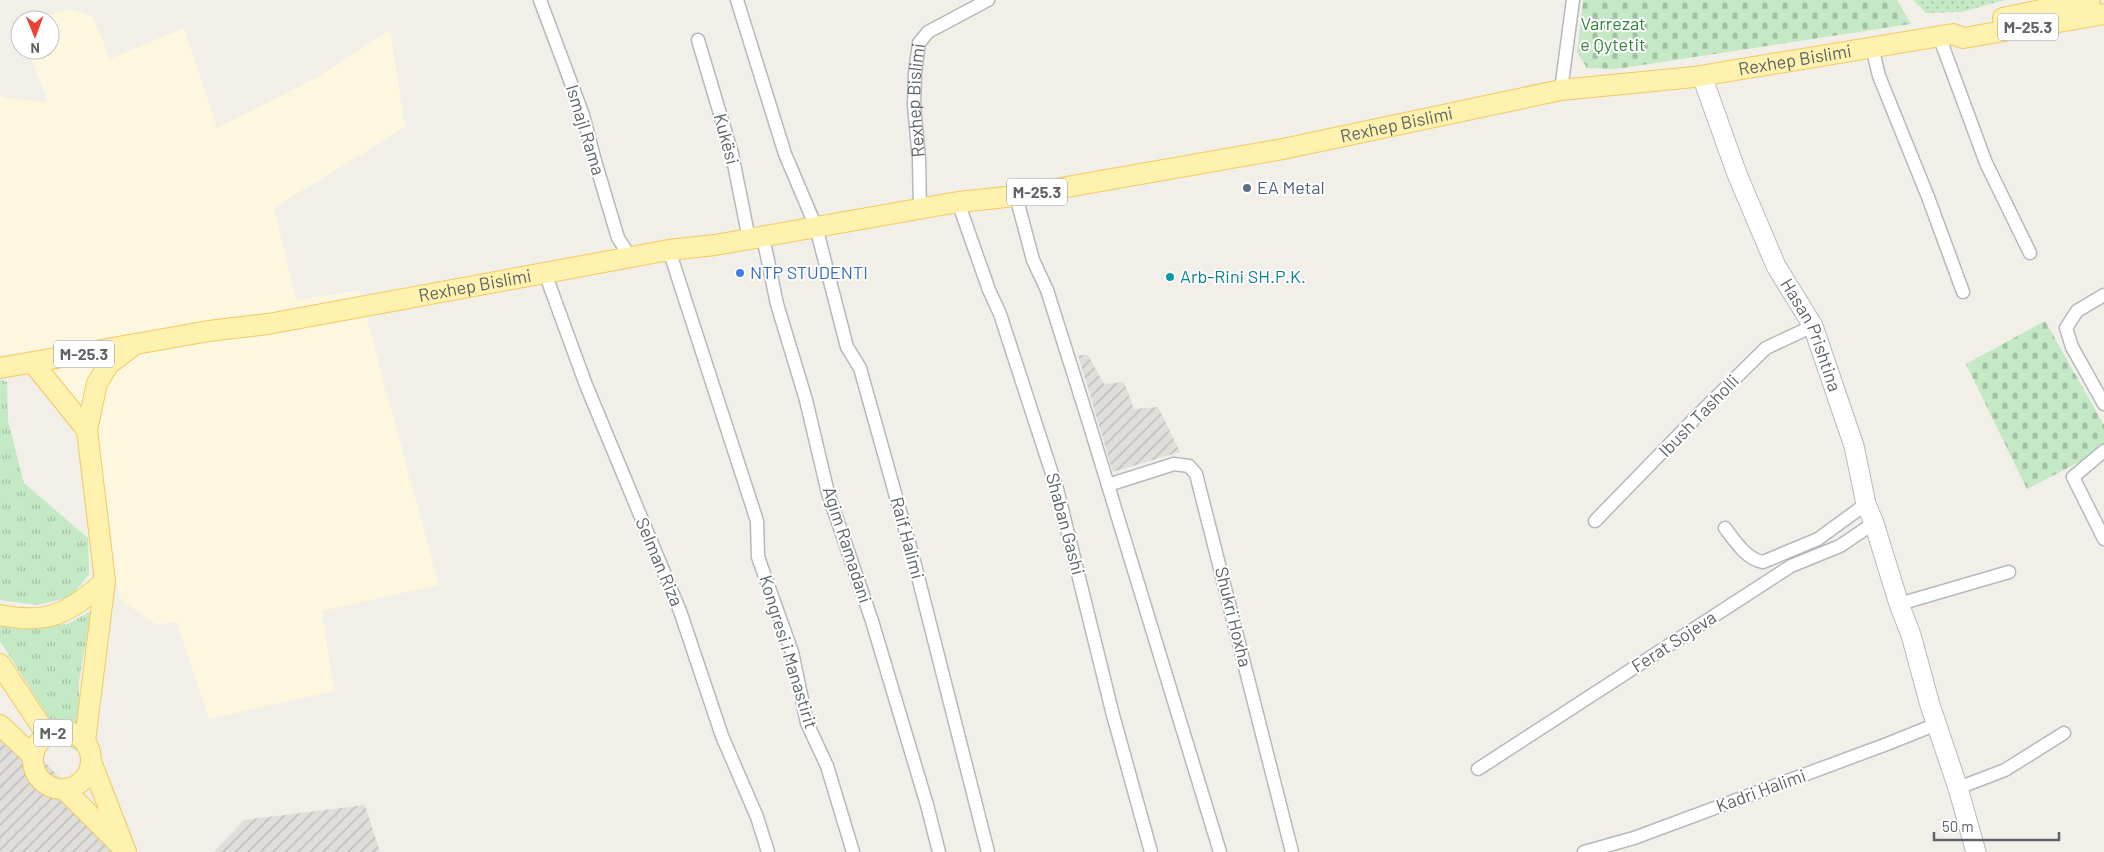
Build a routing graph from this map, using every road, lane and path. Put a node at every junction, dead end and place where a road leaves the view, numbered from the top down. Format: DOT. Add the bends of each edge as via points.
graph roads {
  1 [pos="540,0"];
  2 [pos="737,0"];
  3 [pos="988,0"];
  4 [pos="1573,0"];
  5 [pos="2090,0"];
  6 [pos="2104,14"];
  7 [pos="1946,35"];
  8 [pos="698,40"];
  9 [pos="1872,47"];
  10 [pos="1702,76"];
  11 [pos="1561,90"];
  12 [pos="1016,196"];
  13 [pos="958,202"];
  14 [pos="920,210"];
  15 [pos="816,227"];
  16 [pos="756,238"];
  17 [pos="669,250"];
  18 [pos="2030,253"];
  19 [pos="632,258"];
  20 [pos="545,273"];
  21 [pos="1963,292"];
  22 [pos="2104,294"];
  23 [pos="1813,326"];
  24 [pos="135,344"];
  25 [pos="33,362"];
  26 [pos="0,368"];
  27 [pos="2104,404"];
  28 [pos="87,430"];
  29 [pos="2104,450"];
  30 [pos="1108,485"];
  31 [pos="1866,504"];
  32 [pos="1596,522"];
  33 [pos="1874,523"];
  34 [pos="1725,528"];
  35 [pos="2104,540"];
  36 [pos="2009,572"];
  37 [pos="105,581"];
  38 [pos="1899,604"];
  39 [pos="0,616"];
  40 [pos="0,664"];
  41 [pos="1937,724"];
  42 [pos="0,725"];
  43 [pos="2064,733"];
  44 [pos="47,735"];
  45 [pos="85,741"];
  46 [pos="33,756"];
  47 [pos="92,764"];
  48 [pos="1478,769"];
  49 [pos="1958,788"];
  50 [pos="65,790"];
  51 [pos="126,852"];
  52 [pos="768,852"];
  53 [pos="853,852"];
  54 [pos="939,852"];
  55 [pos="988,852"];
  56 [pos="1151,852"];
  57 [pos="1220,852"];
  58 [pos="1292,852"];
  59 [pos="1584,852"];
  60 [pos="1976,852"];
  1 -- 19 [label="street, Ismajl Rama" via="583,115 618,238"];
  2 -- 15 [label="street" via="785,154"];
  3 -- 14 [label="street, Rexhep Bislimi" via="928,32 919,42 914,105"];
  4 -- 11 [label="street"];
  5 -- 7 [label="main road, Rexhep Bislimi / M-25.3" via="1961,26"];
  6 -- 7 [label="main road, Rexhep Bislimi / M-25.3" via="1963,38"];
  7 -- 9 [label="main road, Rexhep Bislimi / M-25.3"];
  7 -- 18 [label="street" via="1986,162"];
  8 -- 16 [label="street, Kukësi"];
  9 -- 10 [label="main road, Rexhep Bislimi / M-25.3"];
  9 -- 21 [label="street, Rexhep Bislimi" via="1879,76"];
  10 -- 11 [label="main road, Rexhep Bislimi / M-25.3"];
  10 -- 23 [label="street, Hasan Prishtina" via="1736,174 1776,266"];
  11 -- 12 [label="main road, Rexhep Bislimi / M-25.3" via="1283,149"];
  12 -- 13 [label="main road, Rexhep Bislimi / M-25.3"];
  12 -- 30 [label="street" via="1033,260 1047,290"];
  13 -- 14 [label="main road, Rexhep Bislimi / M-25.3"];
  13 -- 56 [label="street, Shaban Gashi" via="1000,314 1056,488 1112,715"];
  14 -- 15 [label="main road, Rexhep Bislimi / M-25.3"];
  15 -- 16 [label="main road, Rexhep Bislimi / M-25.3"];
  15 -- 55 [label="street, Raif Halimi" via="847,347 860,368 911,552"];
  16 -- 17 [label="main road, Rexhep Bislimi / M-25.3"];
  16 -- 54 [label="street, Agim Ramadani" via="806,400 828,493 883,658"];
  17 -- 19 [label="main road, Rexhep Bislimi / M-25.3"];
  17 -- 53 [label="street, Kongresi i Manastirit" via="757,521 758,557 792,652 807,722 827,766"];
  19 -- 20 [label="main road, Rexhep Bislimi / M-25.3"];
  20 -- 24 [label="main road, Rexhep Bislimi / M-25.3" via="268,324 208,330"];
  20 -- 52 [label="street, Selman Riza" via="586,385 680,611 722,736 757,817"];
  22 -- 27 [label="street" via="2077,311 2066,328 2072,347"];
  23 -- 31 [label="street, Hasan Prishtina" via="1854,446"];
  23 -- 32 [label="street, Ibush Tasholli" via="1766,348"];
  24 -- 25 [label="main road, M-25.3"];
  24 -- 28 [label="main road" via="109,364 96,383"];
  25 -- 26 [label="main road, M-25.3"];
  25 -- 28 [label="main road"];
  28 -- 37 [label="main road"];
  29 -- 35 [label="street" via="2073,477"];
  30 -- 57 [label="street"];
  30 -- 58 [label="street, Shukri Hoxha" via="1174,464 1190,466 1196,474"];
  31 -- 33 [label="street, Hasan Prishtina"];
  31 -- 34 [label="street" via="1818,539 1763,562 1756,561 1739,547"];
  33 -- 38 [label="street, Hasan Prishtina"];
  33 -- 48 [label="street, Ferat Sojeva" via="1840,546 1792,566"];
  36 -- 38 [label="street"];
  37 -- 39 [label="main road" via="83,601 52,617 26,620"];
  37 -- 45 [label="main road"];
  38 -- 41 [label="street, Hasan Prishtina"];
  40 -- 44 [label="main road, M-2"];
  41 -- 49 [label="street, Hasan Prishtina"];
  41 -- 59 [label="street, Kadri Halimi" via="1643,834"];
  42 -- 46 [label="main road"];
  43 -- 49 [label="street" via="2005,770"];
  44 -- 45 [label="main road, M-2" via="60,731 73,733"];
  44 -- 46 [label="main road, M-2" via="37,744"];
  45 -- 47 [label="main road, M-2" via="91,751"];
  46 -- 50 [label="main road, M-2" via="34,770 41,781 52,788"];
  47 -- 50 [label="main road" via="87,777 78,786"];
  47 -- 51 [label="main road, M-2"];
  49 -- 60 [label="street, Hasan Prishtina"];
  50 -- 51 [label="main road, M-2"];
}
